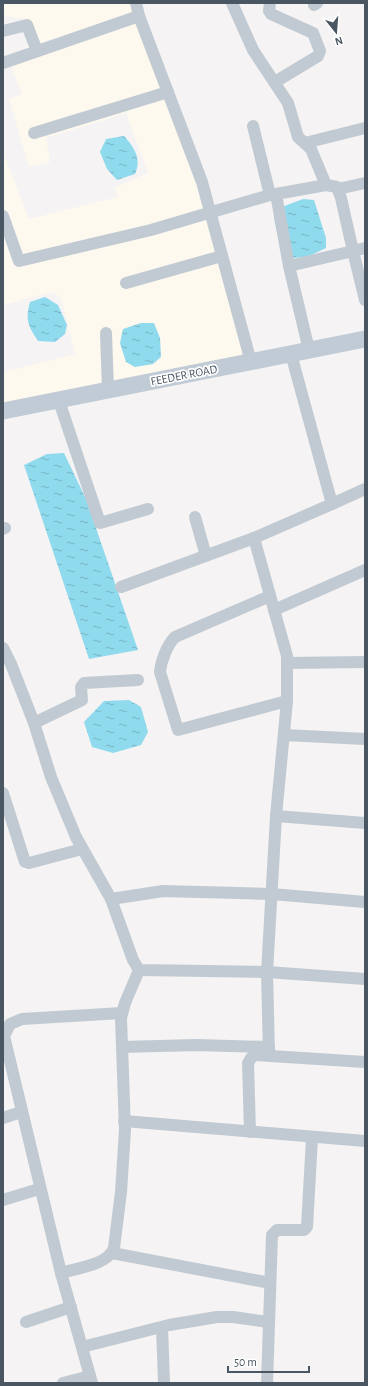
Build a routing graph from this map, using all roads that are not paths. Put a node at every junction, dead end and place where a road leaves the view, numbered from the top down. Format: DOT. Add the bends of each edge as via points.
graph roads {
  1 [pos="136,3"];
  2 [pos="232,3"];
  3 [pos="270,3"];
  4 [pos="138,16"];
  5 [pos="3,31"];
  6 [pos="37,51"];
  7 [pos="3,63"];
  8 [pos="275,82"];
  9 [pos="168,92"];
  10 [pos="253,126"];
  11 [pos="365,128"];
  12 [pos="34,133"];
  13 [pos="305,143"];
  14 [pos="365,182"];
  15 [pos="326,185"];
  16 [pos="338,189"];
  17 [pos="273,195"];
  18 [pos="210,212"];
  19 [pos="3,216"];
  20 [pos="365,248"];
  21 [pos="353,251"];
  22 [pos="222,256"];
  23 [pos="289,266"];
  24 [pos="126,283"];
  25 [pos="365,300"];
  26 [pos="106,333"];
  27 [pos="365,339"];
  28 [pos="309,350"];
  29 [pos="291,354"];
  30 [pos="250,362"];
  31 [pos="108,390"];
  32 [pos="59,401"];
  33 [pos="3,411"];
  34 [pos="365,489"];
  35 [pos="332,504"];
  36 [pos="148,509"];
  37 [pos="195,517"];
  38 [pos="254,538"];
  39 [pos="206,556"];
  40 [pos="365,570"];
  41 [pos="121,587"];
  42 [pos="270,596"];
  43 [pos="274,610"];
  44 [pos="3,648"];
  45 [pos="6,661"];
  46 [pos="365,662"];
  47 [pos="287,663"];
  48 [pos="138,680"];
  49 [pos="287,701"];
  50 [pos="34,723"];
  51 [pos="284,735"];
  52 [pos="365,739"];
  53 [pos="3,793"];
  54 [pos="276,816"];
  55 [pos="365,823"];
  56 [pos="82,849"];
  57 [pos="272,894"];
  58 [pos="111,899"];
  59 [pos="365,902"];
  60 [pos="139,970"];
  61 [pos="267,972"];
  62 [pos="365,979"];
  63 [pos="122,1013"];
  64 [pos="3,1036"];
  65 [pos="122,1047"];
  66 [pos="269,1051"];
  67 [pos="365,1062"];
  68 [pos="21,1112"];
  69 [pos="3,1118"];
  70 [pos="124,1121"];
  71 [pos="250,1132"];
  72 [pos="312,1138"];
  73 [pos="365,1141"];
  74 [pos="39,1189"];
  75 [pos="3,1200"];
  76 [pos="112,1253"];
  77 [pos="61,1273"];
  78 [pos="270,1283"];
  79 [pos="71,1307"];
  80 [pos="26,1322"];
  81 [pos="268,1322"];
  82 [pos="162,1327"];
  83 [pos="82,1347"];
  84 [pos="91,1380"];
  85 [pos="63,1383"];
  86 [pos="164,1383"];
  87 [pos="267,1383"];
  1 -- 4 [label="street"];
  2 -- 8 [label="street" via="253,50"];
  3 -- 8 [label="street" via="271,14 313,33 320,51 318,56"];
  4 -- 6 [label="street"];
  4 -- 9 [label="street"];
  5 -- 6 [label="street" via="27,25"];
  6 -- 7 [label="street"];
  8 -- 13 [label="street" via="288,103 298,137"];
  9 -- 12 [label="street"];
  9 -- 18 [label="street" via="202,182"];
  10 -- 17 [label="street"];
  11 -- 13 [label="street"];
  13 -- 15 [label="street" via="311,149"];
  14 -- 16 [label="street"];
  15 -- 16 [label="street"];
  15 -- 17 [label="street"];
  16 -- 21 [label="street"];
  17 -- 18 [label="street"];
  17 -- 23 [label="street"];
  18 -- 19 [label="street" via="151,230 19,261"];
  18 -- 22 [label="street"];
  20 -- 21 [label="street"];
  21 -- 23 [label="street"];
  21 -- 25 [label="street"];
  22 -- 24 [label="street"];
  22 -- 30 [label="street"];
  23 -- 28 [label="street"];
  26 -- 31 [label="street"];
  27 -- 28 [label="street, FEEDER ROAD"];
  28 -- 29 [label="street, FEEDER ROAD"];
  29 -- 30 [label="street, FEEDER ROAD"];
  29 -- 35 [label="street"];
  30 -- 31 [label="street, FEEDER ROAD"];
  31 -- 32 [label="street, FEEDER ROAD"];
  32 -- 33 [label="street, FEEDER ROAD"];
  32 -- 36 [label="street" via="100,523"];
  34 -- 35 [label="street"];
  35 -- 38 [label="street"];
  37 -- 39 [label="street"];
  38 -- 39 [label="street"];
  38 -- 42 [label="street"];
  39 -- 41 [label="street"];
  40 -- 43 [label="street"];
  42 -- 43 [label="street"];
  42 -- 49 [label="street" via="175,637 161,663 160,672 178,730"];
  43 -- 47 [label="street"];
  44 -- 45 [label="street"];
  45 -- 50 [label="street"];
  46 -- 47 [label="street"];
  47 -- 49 [label="street"];
  48 -- 50 [label="street" via="84,683 81,687 82,700"];
  49 -- 51 [label="street"];
  50 -- 56 [label="street" via="51,777"];
  51 -- 52 [label="street"];
  51 -- 54 [label="street"];
  53 -- 56 [label="street" via="25,862"];
  54 -- 55 [label="street"];
  54 -- 57 [label="street"];
  56 -- 58 [label="street"];
  57 -- 58 [label="street" via="163,891"];
  57 -- 59 [label="street"];
  57 -- 61 [label="street"];
  58 -- 60 [label="street"];
  60 -- 61 [label="street"];
  60 -- 63 [label="street"];
  61 -- 62 [label="street"];
  61 -- 66 [label="street"];
  63 -- 64 [label="street" via="22,1018 10,1024"];
  63 -- 65 [label="street"];
  64 -- 68 [label="street"];
  65 -- 66 [label="street" via="202,1045"];
  65 -- 70 [label="street"];
  66 -- 67 [label="street"];
  66 -- 71 [label="street" via="255,1055 248,1063"];
  68 -- 69 [label="street"];
  68 -- 74 [label="street"];
  70 -- 71 [label="street"];
  70 -- 76 [label="street" via="121,1192"];
  71 -- 72 [label="street"];
  72 -- 73 [label="street"];
  72 -- 78 [label="street" via="307,1227 304,1230 273,1232"];
  74 -- 75 [label="street"];
  74 -- 77 [label="street"];
  76 -- 77 [label="street" via="98,1262"];
  76 -- 78 [label="street"];
  77 -- 79 [label="street"];
  78 -- 81 [label="street"];
  79 -- 80 [label="street"];
  79 -- 83 [label="street"];
  81 -- 82 [label="street" via="226,1316"];
  81 -- 87 [label="street"];
  82 -- 83 [label="street"];
  82 -- 86 [label="street"];
  83 -- 84 [label="street"];
  84 -- 85 [label="street"];
}
